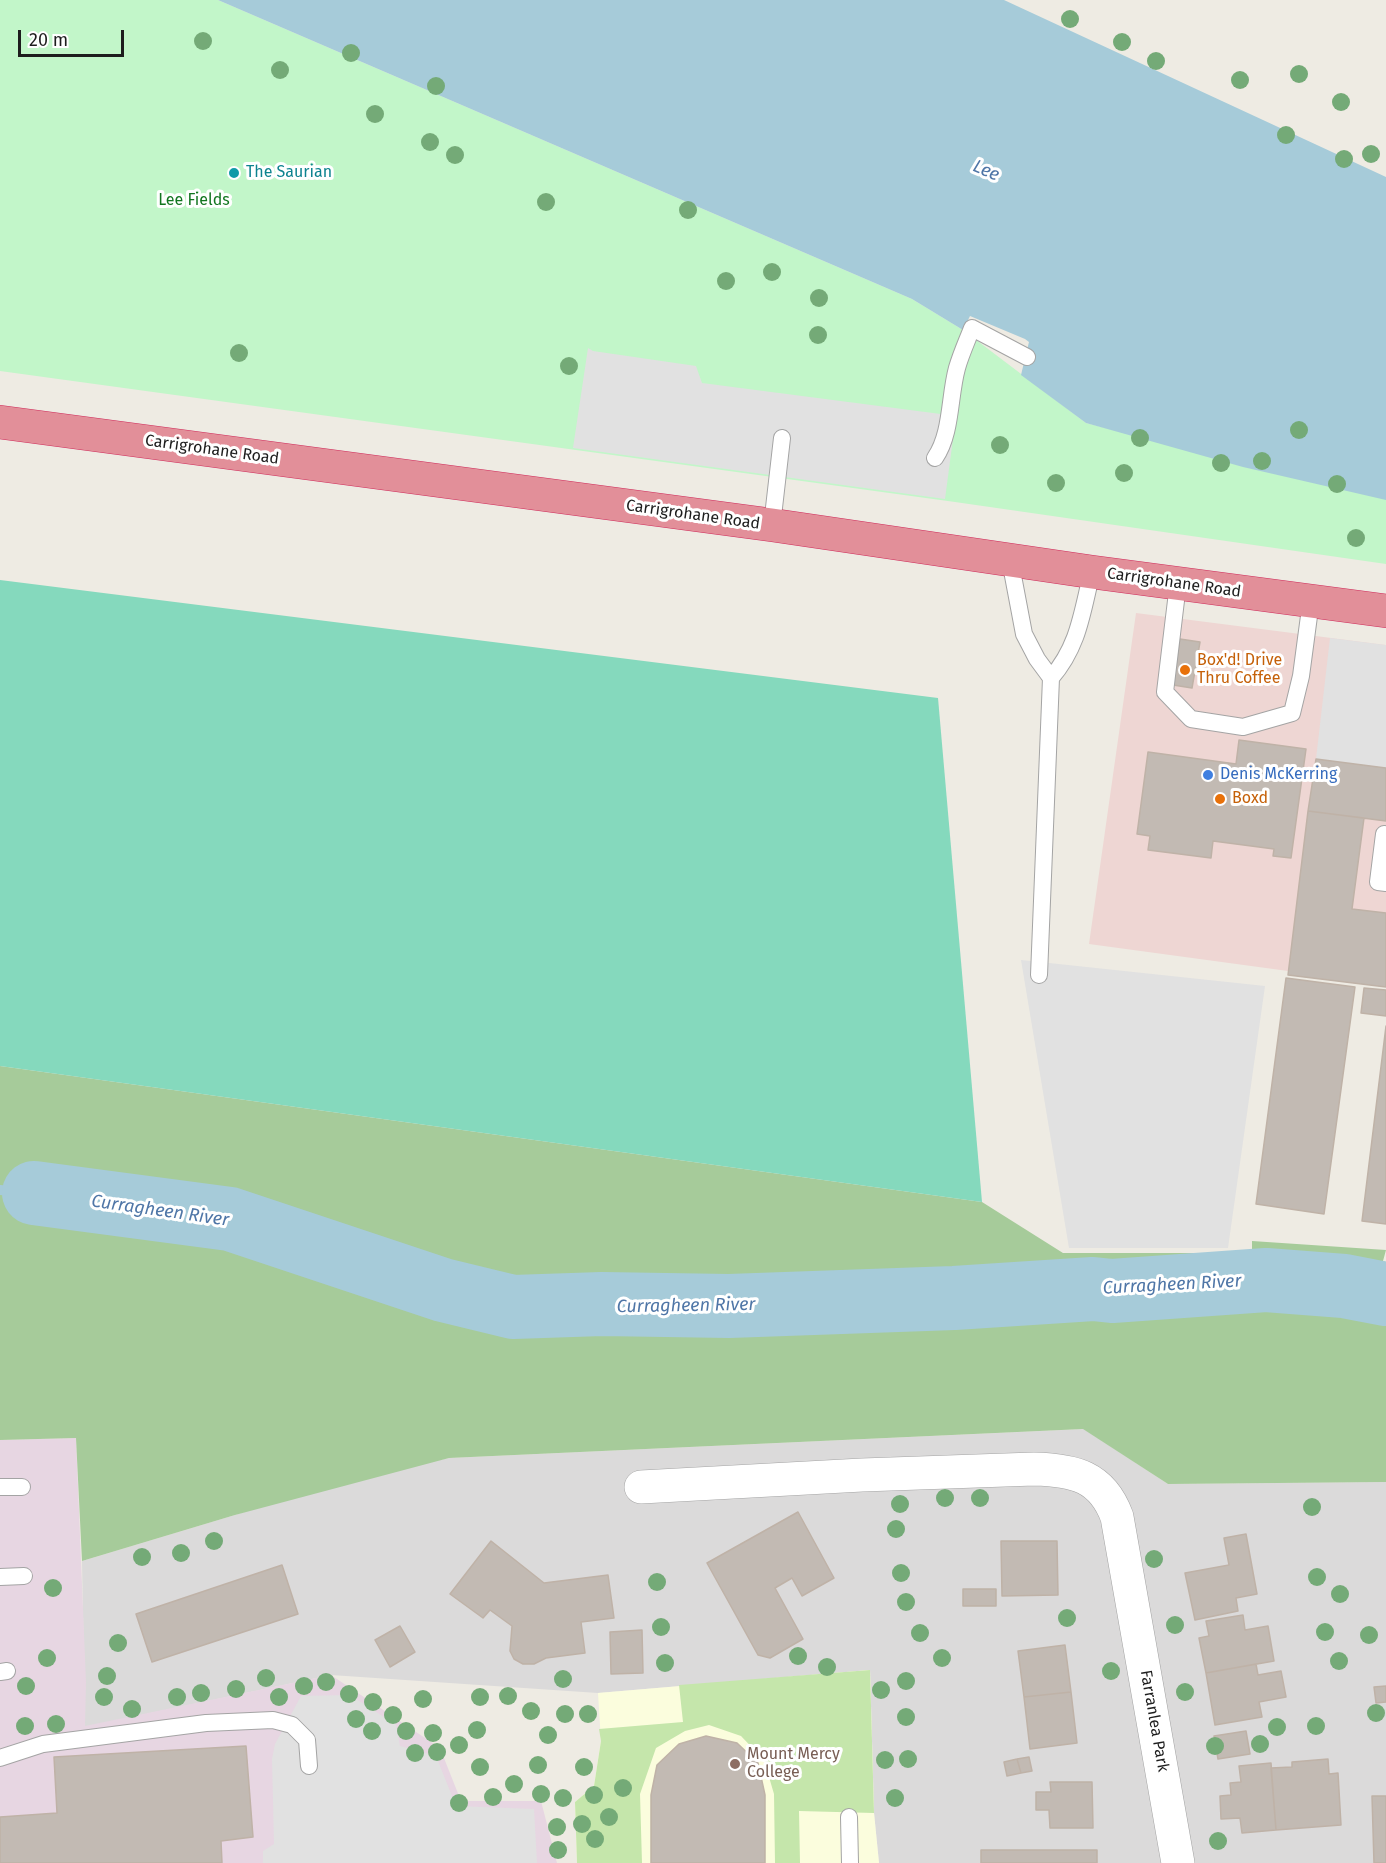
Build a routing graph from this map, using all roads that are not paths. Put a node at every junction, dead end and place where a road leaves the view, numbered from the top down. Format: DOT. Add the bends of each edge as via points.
graph roads {
  1 [pos="1027,357"];
  2 [pos="0,422"];
  3 [pos="782,438"];
  4 [pos="935,458"];
  5 [pos="771,525"];
  6 [pos="1010,561"];
  7 [pos="1092,572"];
  8 [pos="1178,584"];
  9 [pos="1311,602"];
  10 [pos="1386,611"];
  11 [pos="1051,678"];
  12 [pos="1384,834"];
  13 [pos="1386,883"];
  14 [pos="1040,975"];
  15 [pos="0,1487"];
  16 [pos="22,1487"];
  17 [pos="641,1487"];
  18 [pos="24,1576"];
  19 [pos="0,1577"];
  20 [pos="0,1758"];
  21 [pos="309,1766"];
  22 [pos="849,1817"];
  23 [pos="850,1863"];
  24 [pos="1178,1863"];
  1 -- 4 [label="lane" via="972,328 957,369 945,435"];
  2 -- 5 [label="highway, Carrigrohane Road"];
  3 -- 5 [label="lane"];
  5 -- 6 [label="highway, Carrigrohane Road"];
  6 -- 7 [label="highway, Carrigrohane Road"];
  6 -- 11 [label="lane" via="1024,634"];
  7 -- 8 [label="highway, Carrigrohane Road"];
  7 -- 11 [label="lane" via="1076,639 1065,662"];
  8 -- 9 [label="highway, Carrigrohane Road"];
  8 -- 9 [label="lane" via="1165,692 1191,719 1243,727 1292,713"];
  9 -- 10 [label="highway, Carrigrohane Road"];
  11 -- 14 [label="lane"];
  12 -- 13 [label="lane" via="1378,882"];
  15 -- 16 [label="lane"];
  17 -- 24 [label="street, Farranlea Park" via="1062,1469 1083,1476 1105,1494 1117,1518"];
  18 -- 19 [label="lane"];
  20 -- 21 [label="lane" via="43,1744 206,1723 273,1720 291,1725 307,1740"];
  22 -- 23 [label="lane"];
}
